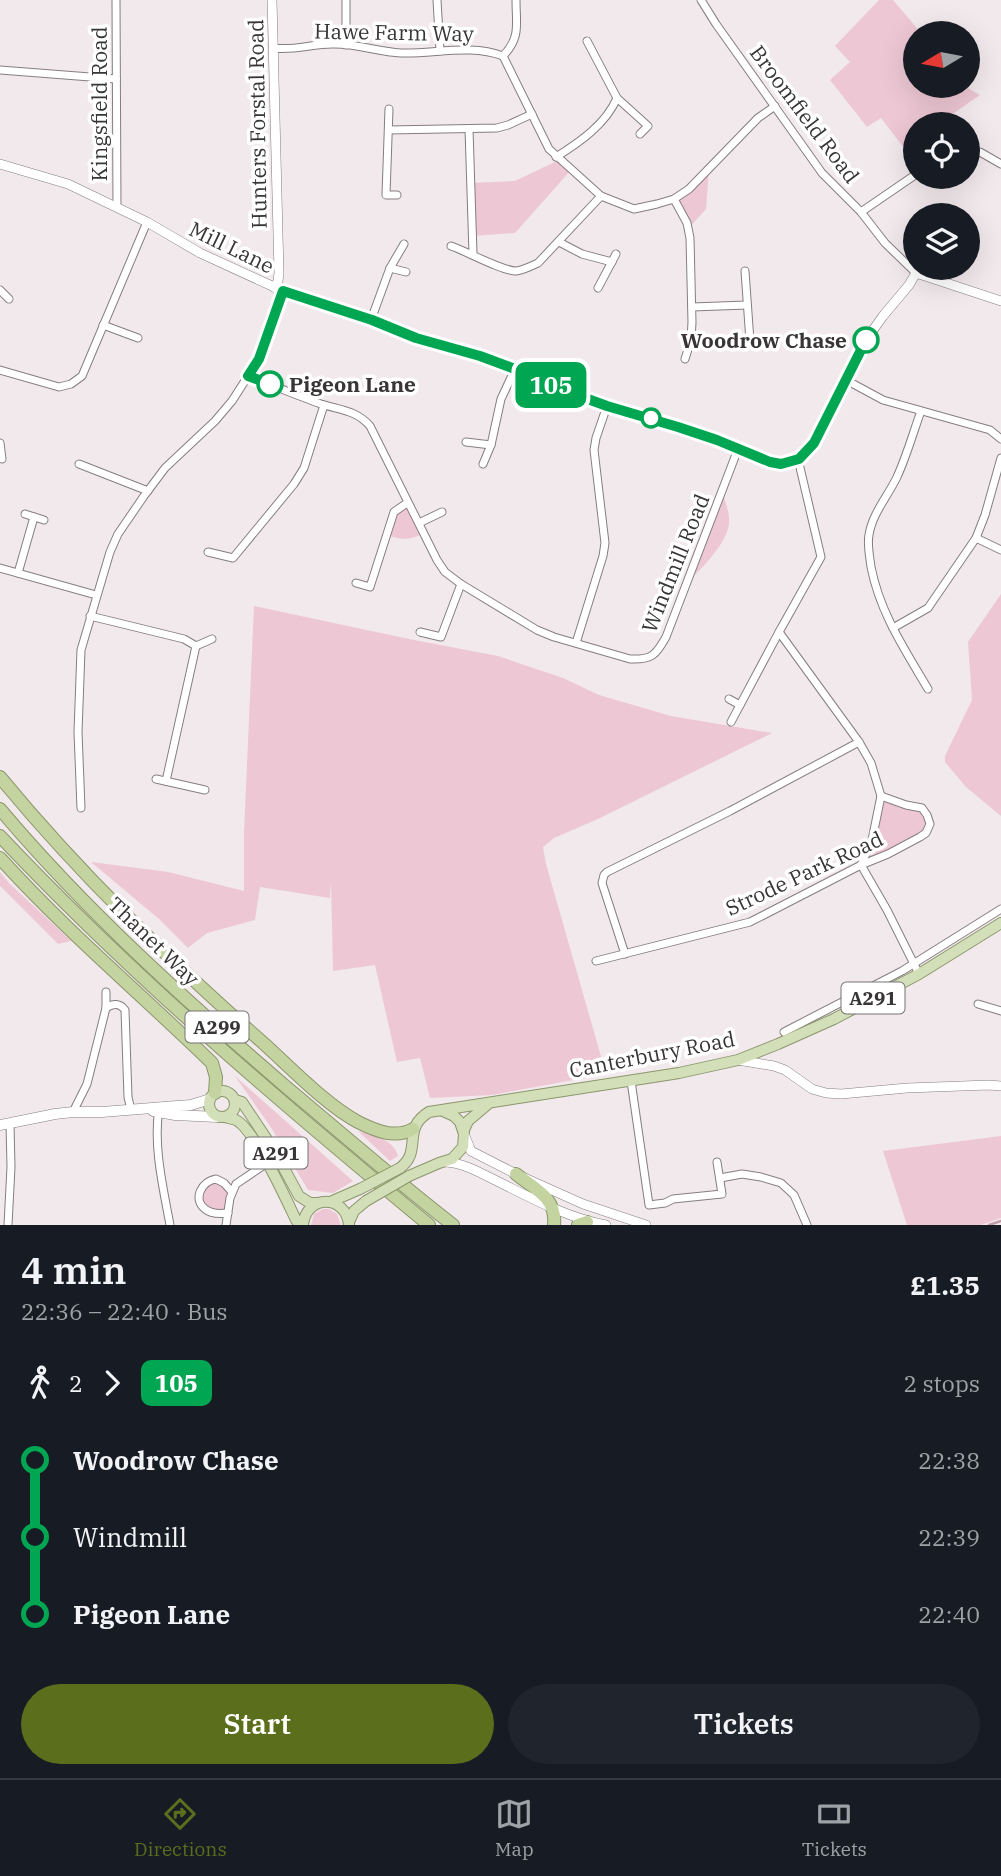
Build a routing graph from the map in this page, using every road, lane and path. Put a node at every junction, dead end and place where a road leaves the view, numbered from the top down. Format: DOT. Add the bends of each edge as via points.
graph roads {
  1 [pos="116,0"];
  2 [pos="272,0"];
  3 [pos="346,0"];
  4 [pos="437,0"];
  5 [pos="516,0"];
  6 [pos="701,0"];
  7 [pos="587,41"];
  8 [pos="346,45"];
  9 [pos="273,48"];
  10 [pos="439,51"];
  11 [pos="503,56"];
  12 [pos="0,70"];
  13 [pos="116,79"];
  14 [pos="617,98"];
  15 [pos="775,106"];
  16 [pos="389,109"];
  17 [pos="532,114"];
  18 [pos="389,130"];
  19 [pos="469,130"];
  20 [pos="640,134"];
  21 [pos="980,152"];
  22 [pos="556,157"];
  23 [pos="0,164"];
  24 [pos="1001,164"];
  25 [pos="903,183"];
  26 [pos="397,195"];
  27 [pos="601,196"];
  28 [pos="674,199"];
  29 [pos="117,207"];
  30 [pos="861,212"];
  31 [pos="146,222"];
  32 [pos="559,242"];
  33 [pos="404,244"];
  34 [pos="451,246"];
  35 [pos="473,254"];
  36 [pos="617,254"];
  37 [pos="903,260"];
  38 [pos="612,262"];
  39 [pos="390,268"];
  40 [pos="745,271"];
  41 [pos="406,272"];
  42 [pos="912,280"];
  43 [pos="937,280"];
  44 [pos="597,288"];
  45 [pos="279,290"];
  46 [pos="0,291"];
  47 [pos="9,299"];
  48 [pos="1001,301"];
  49 [pos="747,305"];
  50 [pos="692,307"];
  51 [pos="372,320"];
  52 [pos="103,325"];
  53 [pos="138,338"];
  54 [pos="750,341"];
  55 [pos="685,359"];
  56 [pos="515,369"];
  57 [pos="0,370"];
  58 [pos="248,376"];
  59 [pos="846,380"];
  60 [pos="324,405"];
  61 [pos="607,406"];
  62 [pos="920,411"];
  63 [pos="1001,439"];
  64 [pos="466,443"];
  65 [pos="491,445"];
  66 [pos="738,449"];
  67 [pos="1001,458"];
  68 [pos="799,459"];
  69 [pos="79,464"];
  70 [pos="483,464"];
  71 [pos="148,491"];
  72 [pos="407,503"];
  73 [pos="442,512"];
  74 [pos="44,520"];
  75 [pos="419,523"];
  76 [pos="976,538"];
  77 [pos="1001,550"];
  78 [pos="208,552"];
  79 [pos="0,568"];
  80 [pos="18,573"];
  81 [pos="356,583"];
  82 [pos="461,584"];
  83 [pos="96,596"];
  84 [pos="90,616"];
  85 [pos="893,628"];
  86 [pos="420,632"];
  87 [pos="779,632"];
  88 [pos="212,639"];
  89 [pos="576,643"];
  90 [pos="196,646"];
  91 [pos="928,689"];
  92 [pos="729,699"];
  93 [pos="740,705"];
  94 [pos="731,722"];
  95 [pos="859,742"];
  96 [pos="0,777"];
  97 [pos="156,779"];
  98 [pos="166,781"];
  99 [pos="205,790"];
  100 [pos="881,796"];
  101 [pos="0,808"];
  102 [pos="81,808"];
  103 [pos="0,836"];
  104 [pos="0,858"];
  105 [pos="861,865"];
  106 [pos="1001,909"];
  107 [pos="1001,923"];
  108 [pos="625,954"];
  109 [pos="596,961"];
  110 [pos="916,969"];
  111 [pos="106,992"];
  112 [pos="205,992"];
  113 [pos="978,1004"];
  114 [pos="106,1008"];
  115 [pos="244,1011"];
  116 [pos="1001,1011"];
  117 [pos="784,1032"];
  118 [pos="738,1060"];
  119 [pos="631,1081"];
  120 [pos="1001,1086"];
  121 [pos="212,1096"];
  122 [pos="235,1100"];
  123 [pos="489,1103"];
  124 [pos="131,1110"];
  125 [pos="159,1110"];
  126 [pos="440,1110"];
  127 [pos="73,1112"];
  128 [pos="221,1117"];
  129 [pos="5,1124"];
  130 [pos="413,1129"];
  131 [pos="464,1132"];
  132 [pos="442,1162"];
  133 [pos="717,1162"];
  134 [pos="267,1163"];
  135 [pos="516,1174"];
  136 [pos="720,1178"];
  137 [pos="232,1192"];
  138 [pos="0,1196"];
  139 [pos="10,1196"];
  140 [pos="330,1202"];
  141 [pos="317,1203"];
  142 [pos="554,1209"];
  143 [pos="228,1213"];
  144 [pos="582,1223"];
  145 [pos="349,1224"];
  146 [pos="641,1224"];
  147 [pos="8,1225"];
  148 [pos="170,1225"];
  149 [pos="226,1225"];
  150 [pos="302,1225"];
  151 [pos="429,1225"];
  152 [pos="453,1225"];
  153 [pos="554,1225"];
  154 [pos="606,1225"];
  155 [pos="807,1225"];
  1 -- 13 [label="street, Kingsfield Road"];
  2 -- 9 [label="street, Hunters Forstal Road"];
  3 -- 8 [label="street"];
  4 -- 10 [label="street"];
  5 -- 11 [label="street" via="514,45"];
  6 -- 15 [label="street, Broomfield Road"];
  7 -- 14 [label="street"];
  8 -- 9 [label="street, Hawe Farm Way"];
  8 -- 10 [label="street, Hawe Farm Way" via="403,53"];
  9 -- 45 [label="street, Hunters Forstal Road"];
  10 -- 11 [label="street, Hawe Farm Way" via="476,50"];
  11 -- 17 [label="street, Hawe Farm Way"];
  12 -- 13 [label="street"];
  13 -- 29 [label="street, Kingsfield Road"];
  14 -- 20 [label="street" via="648,126"];
  14 -- 22 [label="street" via="611,112"];
  15 -- 28 [label="street, Hawe Farm Way"];
  15 -- 30 [label="street, Broomfield Road" via="822,173"];
  16 -- 18 [label="street"];
  17 -- 19 [label="street" via="497,128"];
  17 -- 22 [label="street, Hawe Farm Way"];
  18 -- 19 [label="street"];
  18 -- 26 [label="street" via="386,195"];
  19 -- 35 [label="street"];
  21 -- 24 [label="street"];
  22 -- 27 [label="street, Hawe Farm Way"];
  23 -- 29 [label="street, Mill Lane" via="68,184"];
  25 -- 30 [label="street"];
  27 -- 28 [label="street, Hawe Farm Way" via="634,209"];
  27 -- 32 [label="street"];
  28 -- 50 [label="street" via="690,238"];
  29 -- 31 [label="street, Mill Lane"];
  30 -- 37 [label="street, Broomfield Road"];
  31 -- 45 [label="street, Mill Lane"];
  31 -- 52 [label="street"];
  32 -- 35 [label="street" via="538,263 516,271"];
  32 -- 38 [label="street"];
  33 -- 39 [label="street"];
  34 -- 35 [label="street"];
  36 -- 38 [label="street"];
  38 -- 44 [label="street"];
  39 -- 41 [label="street"];
  39 -- 51 [label="street"];
  40 -- 49 [label="street"];
  42 -- 59 [label="street" via="866,340"];
  43 -- 48 [label="street"];
  45 -- 51 [label="street, Mill Lane"];
  45 -- 58 [label="street" via="259,359"];
  46 -- 47 [label="street"];
  49 -- 50 [label="street"];
  49 -- 54 [label="street"];
  50 -- 55 [label="street"];
  51 -- 56 [label="street, Mill Lane"];
  52 -- 53 [label="street"];
  52 -- 57 [label="street" via="82,376 71,384 59,387"];
  56 -- 61 [label="street, Mill Lane"];
  56 -- 65 [label="street"];
  58 -- 60 [label="street, Windmill Road"];
  58 -- 71 [label="street" via="215,421 164,468"];
  59 -- 62 [label="street" via="883,400"];
  59 -- 68 [label="street" via="814,443"];
  60 -- 72 [label="street, Windmill Road" via="362,417 370,426"];
  60 -- 78 [label="street" via="304,468 294,484 233,558"];
  61 -- 66 [label="street, Mill Lane"];
  61 -- 89 [label="street" via="594,450 605,543"];
  62 -- 63 [label="street" via="990,430"];
  62 -- 85 [label="street" via="896,479 869,535 876,591"];
  64 -- 65 [label="street"];
  65 -- 70 [label="street"];
  66 -- 68 [label="street, Mill Lane" via="781,464"];
  66 -- 89 [label="street, Windmill Road" via="658,652 641,660 630,659"];
  67 -- 76 [label="street"];
  68 -- 87 [label="street" via="821,557"];
  69 -- 71 [label="street"];
  71 -- 83 [label="street" via="118,534"];
  72 -- 75 [label="street, Windmill Road"];
  72 -- 81 [label="street" via="394,512 370,587"];
  73 -- 75 [label="street"];
  74 -- 80 [label="street" via="30,516"];
  75 -- 82 [label="street, Windmill Road" via="444,572"];
  76 -- 77 [label="street"];
  76 -- 85 [label="street" via="929,608"];
  79 -- 80 [label="street"];
  80 -- 83 [label="street"];
  82 -- 86 [label="street" via="441,637"];
  82 -- 89 [label="street, Windmill Road" via="537,630"];
  83 -- 84 [label="street"];
  84 -- 90 [label="street"];
  84 -- 102 [label="street" via="80,670"];
  85 -- 91 [label="street"];
  87 -- 93 [label="street"];
  87 -- 95 [label="street"];
  88 -- 90 [label="street"];
  90 -- 98 [label="street"];
  92 -- 93 [label="street"];
  93 -- 94 [label="street"];
  95 -- 100 [label="street"];
  95 -- 108 [label="street" via="607,872 602,883"];
  96 -- 112 [label="highway, A299" via="62,850"];
  97 -- 98 [label="street"];
  98 -- 99 [label="street"];
  100 -- 105 [label="street" via="872,840"];
  100 -- 105 [label="street, Strode Park Road" via="922,808 930,824 919,838"];
  101 -- 152 [label="highway, Thanet Way / A299" via="79,896 222,1032"];
  103 -- 151 [label="highway, Thanet Way / A299" via="90,928 228,1056"];
  104 -- 121 [label="highway, A299" via="114,974 212,1063 216,1077"];
  105 -- 108 [label="street, Strode Park Road" via="750,922"];
  105 -- 110 [label="street"];
  106 -- 110 [label="street, Canterbury Road"];
  107 -- 110 [label="main road, Canterbury Road / A291"];
  108 -- 109 [label="street, Strode Park Road"];
  110 -- 117 [label="street, Canterbury Road"];
  110 -- 118 [label="main road, Canterbury Road / A291" via="834,1019"];
  111 -- 114 [label="street"];
  112 -- 115 [label="highway"];
  112 -- 130 [label="highway, A299" via="352,1118 390,1134"];
  113 -- 116 [label="street"];
  114 -- 124 [label="street" via="118,1004 125,1010"];
  114 -- 127 [label="street" via="87,1084"];
  118 -- 119 [label="main road, Canterbury Road / A291"];
  118 -- 120 [label="street" via="775,1066 826,1093"];
  119 -- 123 [label="main road, Canterbury Road / A291"];
  119 -- 136 [label="street" via="649,1205 722,1194"];
  121 -- 122 [label="main road, A291" via="227,1092"];
  121 -- 125 [label="main road"];
  121 -- 128 [label="main road, A291" via="210,1110"];
  122 -- 128 [label="main road, A291" via="233,1113"];
  122 -- 141 [label="main road, A291" via="242,1102 264,1134 299,1196"];
  123 -- 126 [label="main road, Canterbury Road / A291"];
  123 -- 131 [label="main road" via="468,1121"];
  124 -- 125 [label="main road"];
  124 -- 127 [label="main road"];
  125 -- 128 [label="main road"];
  125 -- 148 [label="street" via="157,1146"];
  126 -- 130 [label="main road" via="419,1118"];
  126 -- 131 [label="main road" via="454,1116"];
  127 -- 129 [label="main road"];
  128 -- 134 [label="main road, A291" via="235,1120 245,1129"];
  129 -- 139 [label="street"];
  130 -- 140 [label="main road, bridge" via="409,1157 400,1168"];
  131 -- 132 [label="main road" via="458,1154"];
  131 -- 135 [label="street" via="471,1152"];
  132 -- 142 [label="street" via="479,1172"];
  132 -- 145 [label="main road, bridge" via="366,1201 354,1210"];
  133 -- 136 [label="street"];
  134 -- 137 [label="street" via="237,1182"];
  134 -- 150 [label="main road, A291"];
  135 -- 142 [label="highway" via="544,1195"];
  135 -- 146 [label="street"];
  136 -- 155 [label="street" via="741,1174 780,1183 794,1195"];
  137 -- 143 [label="street"];
  137 -- 143 [label="street" via="216,1179 200,1189 201,1206 206,1211"];
  138 -- 139 [label="street"];
  139 -- 147 [label="street"];
  140 -- 141 [label="main road"];
  140 -- 145 [label="main road" via="341,1207"];
  141 -- 150 [label="main road"];
  142 -- 144 [label="street"];
  142 -- 153 [label="highway"];
  143 -- 149 [label="street"];
  144 -- 154 [label="street"];
}
